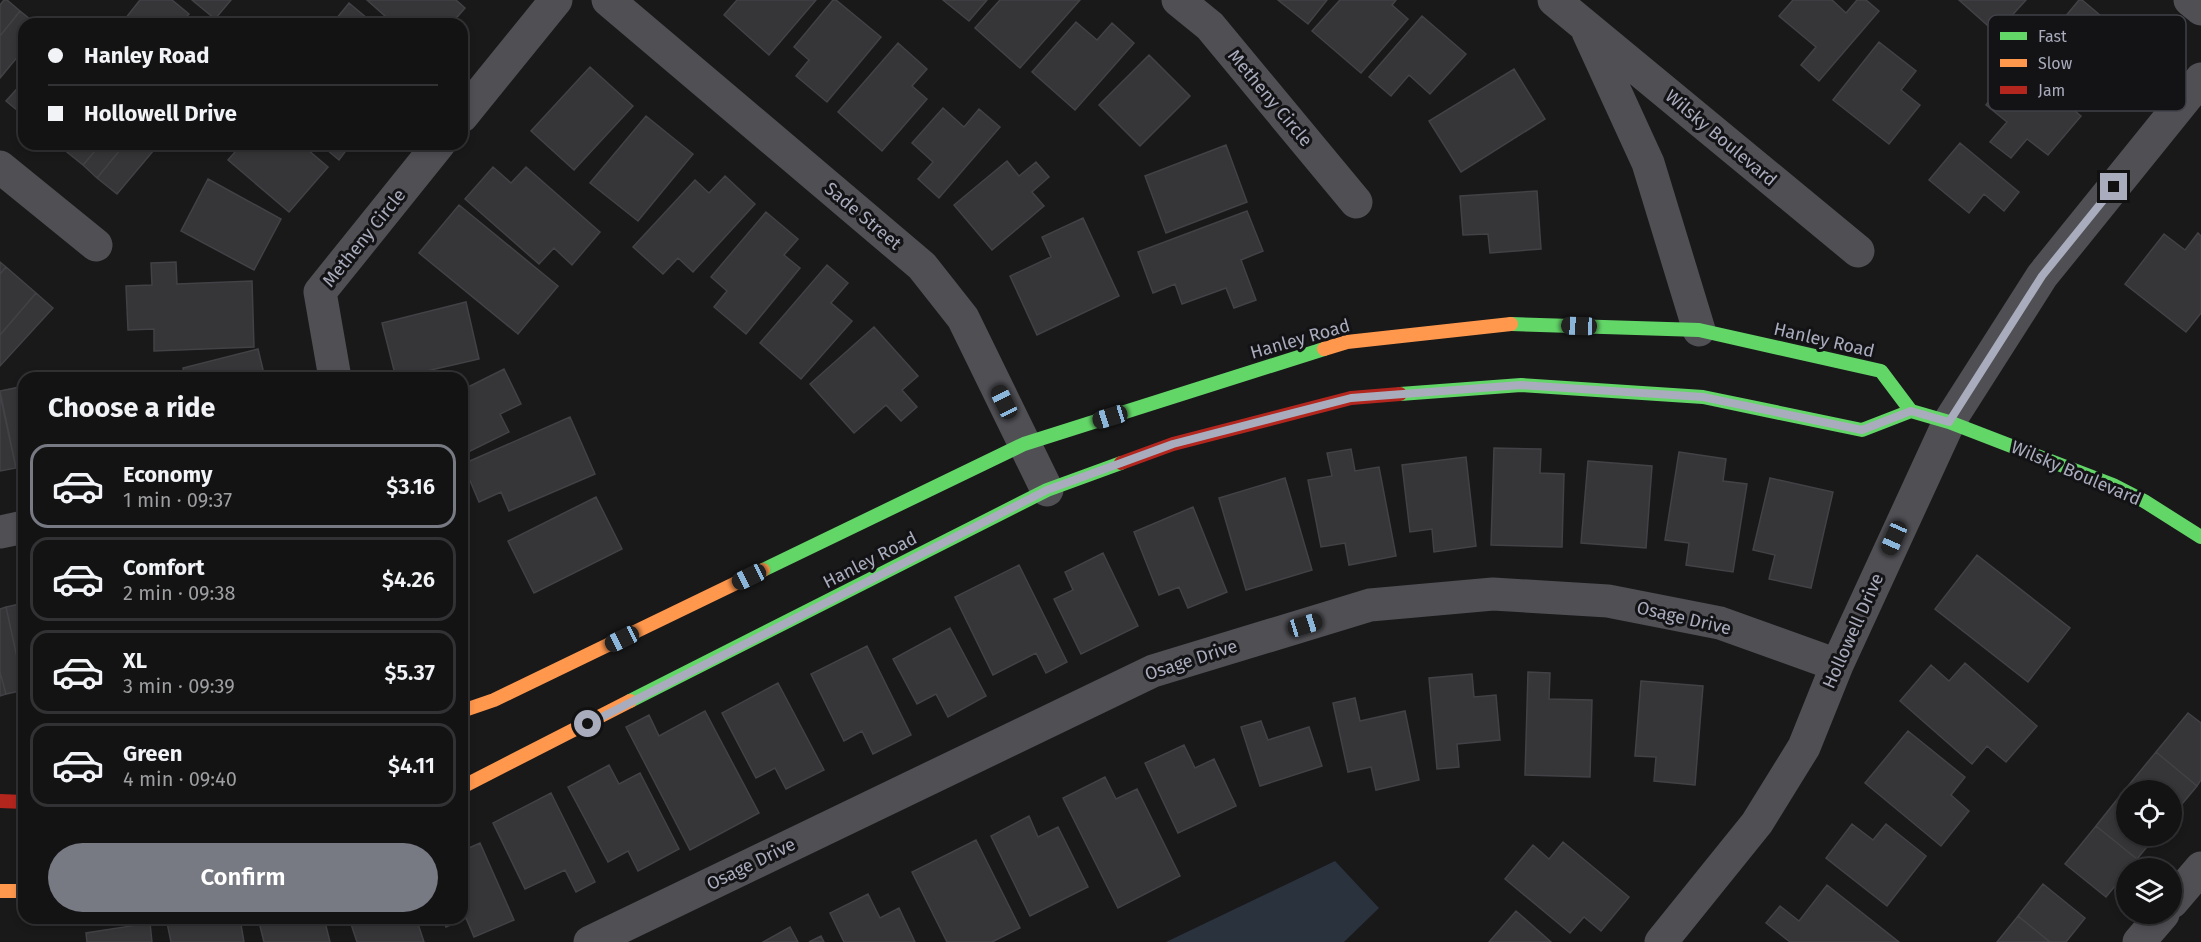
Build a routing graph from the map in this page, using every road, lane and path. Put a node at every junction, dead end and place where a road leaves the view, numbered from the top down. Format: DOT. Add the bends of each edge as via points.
graph roads {
  1 [pos="556,0"];
  2 [pos="608,0"];
  3 [pos="1179,0"];
  4 [pos="1554,0"];
  5 [pos="2190,0"];
  6 [pos="2201,9"];
  7 [pos="1585,25"];
  8 [pos="2201,80"];
  9 [pos="2186,98"];
  10 [pos="468,109"];
  11 [pos="2176,111"];
  12 [pos="435,150"];
  13 [pos="0,167"];
  14 [pos="1356,201"];
  15 [pos="96,245"];
  16 [pos="1858,251"];
  17 [pos="1699,330"];
  18 [pos="334,372"];
  19 [pos="1911,411"];
  20 [pos="1949,422"];
  21 [pos="1024,444"];
  22 [pos="1047,490"];
  23 [pos="18,528"];
  24 [pos="0,532"];
  25 [pos="2201,537"];
  26 [pos="1837,665"];
  27 [pos="468,709"];
  28 [pos="468,784"];
  29 [pos="0,801"];
  30 [pos="18,802"];
  31 [pos="2201,869"];
  32 [pos="0,891"];
  33 [pos="18,891"];
  34 [pos="2182,891"];
  35 [pos="2154,924"];
  36 [pos="590,942"];
  37 [pos="1661,942"];
  38 [pos="2139,942"];
  1 -- 10 [label="street"];
  2 -- 21 [label="street, Sade Street" via="922,266 963,318"];
  3 -- 14 [label="street, Metheny Circle" via="1210,26"];
  4 -- 7 [label="street, Wilsky Boulevard"];
  5 -- 6 [label="street"];
  7 -- 16 [label="street, Wilsky Boulevard"];
  7 -- 17 [label="street, Wilsky Boulevard" via="1648,164"];
  8 -- 9 [label="street, Hollowell Drive"];
  11 -- 20 [label="street, Hollowell Drive" via="2042,276"];
  12 -- 18 [label="street, Metheny Circle" via="320,292"];
  13 -- 15 [label="street"];
  17 -- 19 [label="main road, Hanley Road" via="1881,371"];
  17 -- 21 [label="main road, Hanley Road" via="1507,324 1347,342"];
  19 -- 20 [label="main road, Wilsky Boulevard"];
  19 -- 22 [label="main road, Hanley Road" via="1862,430 1703,397 1533,386 1351,398 1173,444"];
  20 -- 25 [label="main road, Wilsky Boulevard" via="2113,485"];
  20 -- 26 [label="street, Hollowell Drive"];
  21 -- 22 [label="street, Sade Street"];
  21 -- 27 [label="main road, Hanley Road" via="494,700"];
  22 -- 28 [label="main road, Hanley Road"];
  23 -- 24 [label="street"];
  26 -- 36 [label="street, Osage Drive" via="1720,623 1608,601 1493,594 1370,605 1153,671"];
  26 -- 37 [label="street, Hollowell Drive" via="1804,747 1757,823"];
  29 -- 30 [label="main road"];
  31 -- 34 [label="street"];
  32 -- 33 [label="main road"];
  35 -- 38 [label="street"];
}
